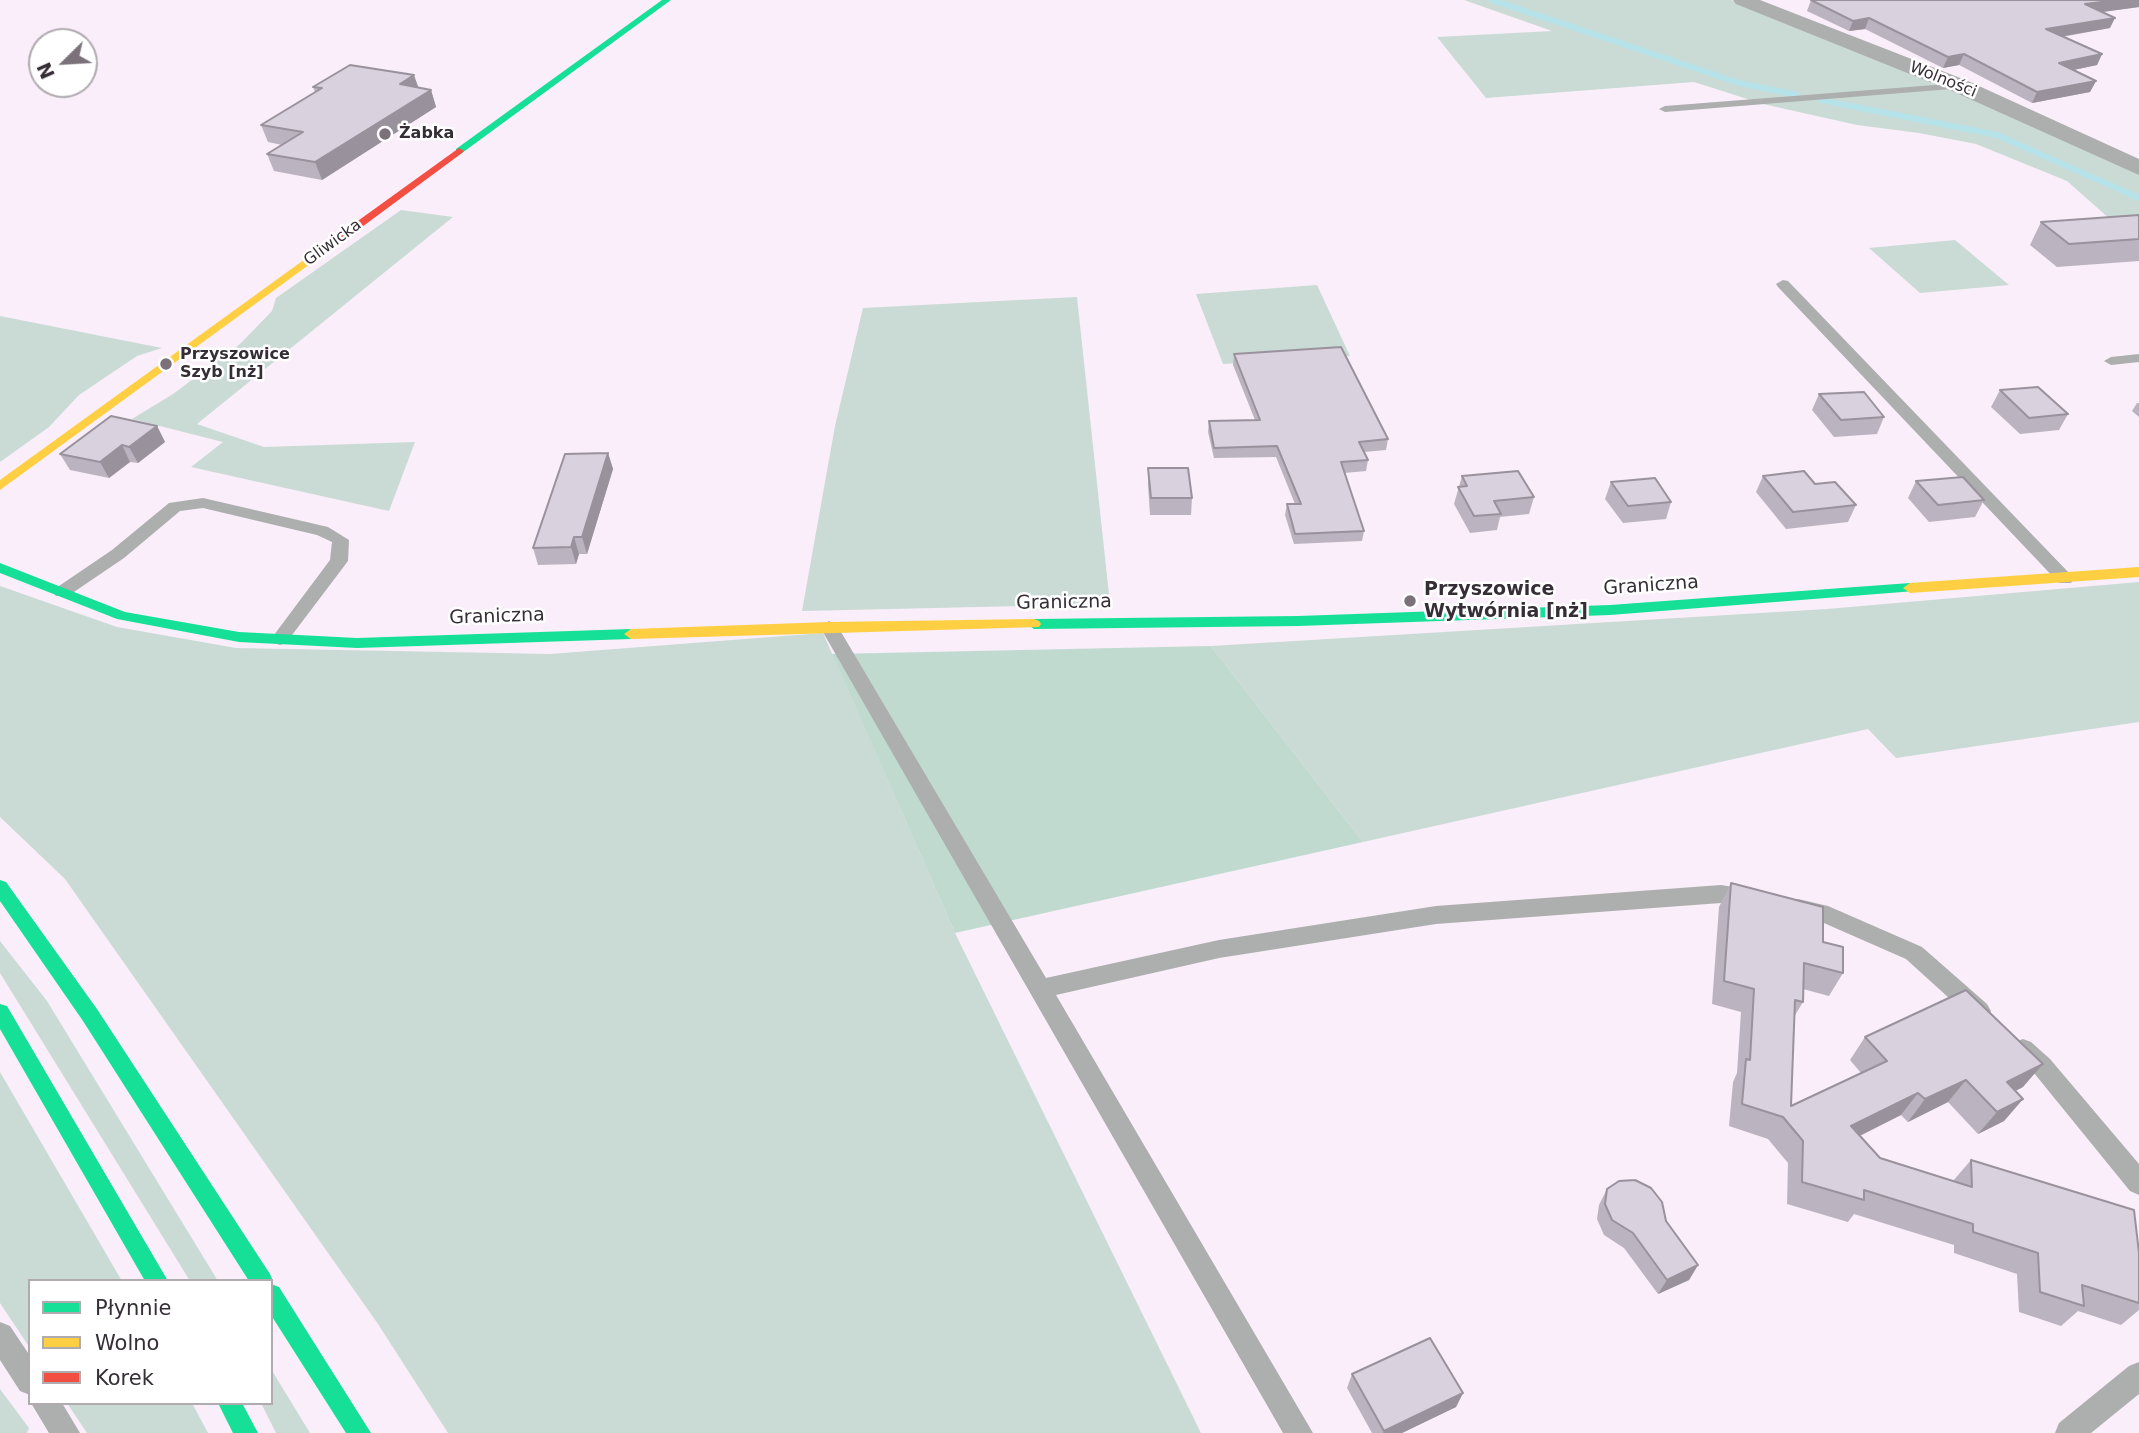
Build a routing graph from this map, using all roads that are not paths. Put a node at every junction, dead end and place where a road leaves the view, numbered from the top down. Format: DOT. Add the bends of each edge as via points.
graph roads {
  1 [pos="667,0"];
  2 [pos="1743,0"];
  3 [pos="1960,86"];
  4 [pos="1665,109"];
  5 [pos="2139,168"];
  6 [pos="1783,284"];
  7 [pos="2139,358"];
  8 [pos="2111,361"];
  9 [pos="0,486"];
  10 [pos="0,568"];
  11 [pos="2139,572"];
  12 [pos="2065,579"];
  13 [pos="62,592"];
  14 [pos="829,627"];
  15 [pos="280,639"];
  16 [pos="0,887"];
  17 [pos="1040,989"];
  18 [pos="0,1012"];
  19 [pos="2139,1183"];
  20 [pos="156,1279"];
  21 [pos="261,1279"];
  22 [pos="273,1298"];
  23 [pos="0,1336"];
  24 [pos="2139,1376"];
  25 [pos="28,1378"];
  26 [pos="46,1405"];
  27 [pos="230,1405"];
  28 [pos="66,1433"];
  29 [pos="246,1433"];
  30 [pos="359,1433"];
  31 [pos="1299,1433"];
  32 [pos="2069,1433"];
  1 -- 9 [label="main road, Gliwicka"];
  2 -- 3 [label="street, Wolności"];
  3 -- 4 [label="lane"];
  3 -- 5 [label="street, Wolności"];
  6 -- 12 [label="lane"];
  7 -- 8 [label="lane"];
  10 -- 13 [label="main road, Graniczna"];
  11 -- 12 [label="main road, Graniczna"];
  12 -- 14 [label="main road, Graniczna" via="1610,610 1298,621"];
  13 -- 15 [label="main road, Graniczna" via="122,615 240,637"];
  13 -- 15 [label="lane" via="176,507 203,503 322,531 341,540 339,561"];
  14 -- 15 [label="main road, Graniczna" via="357,643"];
  14 -- 17 [label="lane"];
  16 -- 21 [label="main road" via="90,1015"];
  17 -- 19 [label="lane" via="1219,949 1436,915 1721,894 1820,912 1914,953 2042,1066"];
  17 -- 31 [label="lane"];
  18 -- 20 [label="main road"];
  22 -- 30 [label="main road"];
  23 -- 25 [label="lane"];
  24 -- 32 [label="lane"];
  26 -- 28 [label="lane"];
  27 -- 29 [label="main road"];
}
